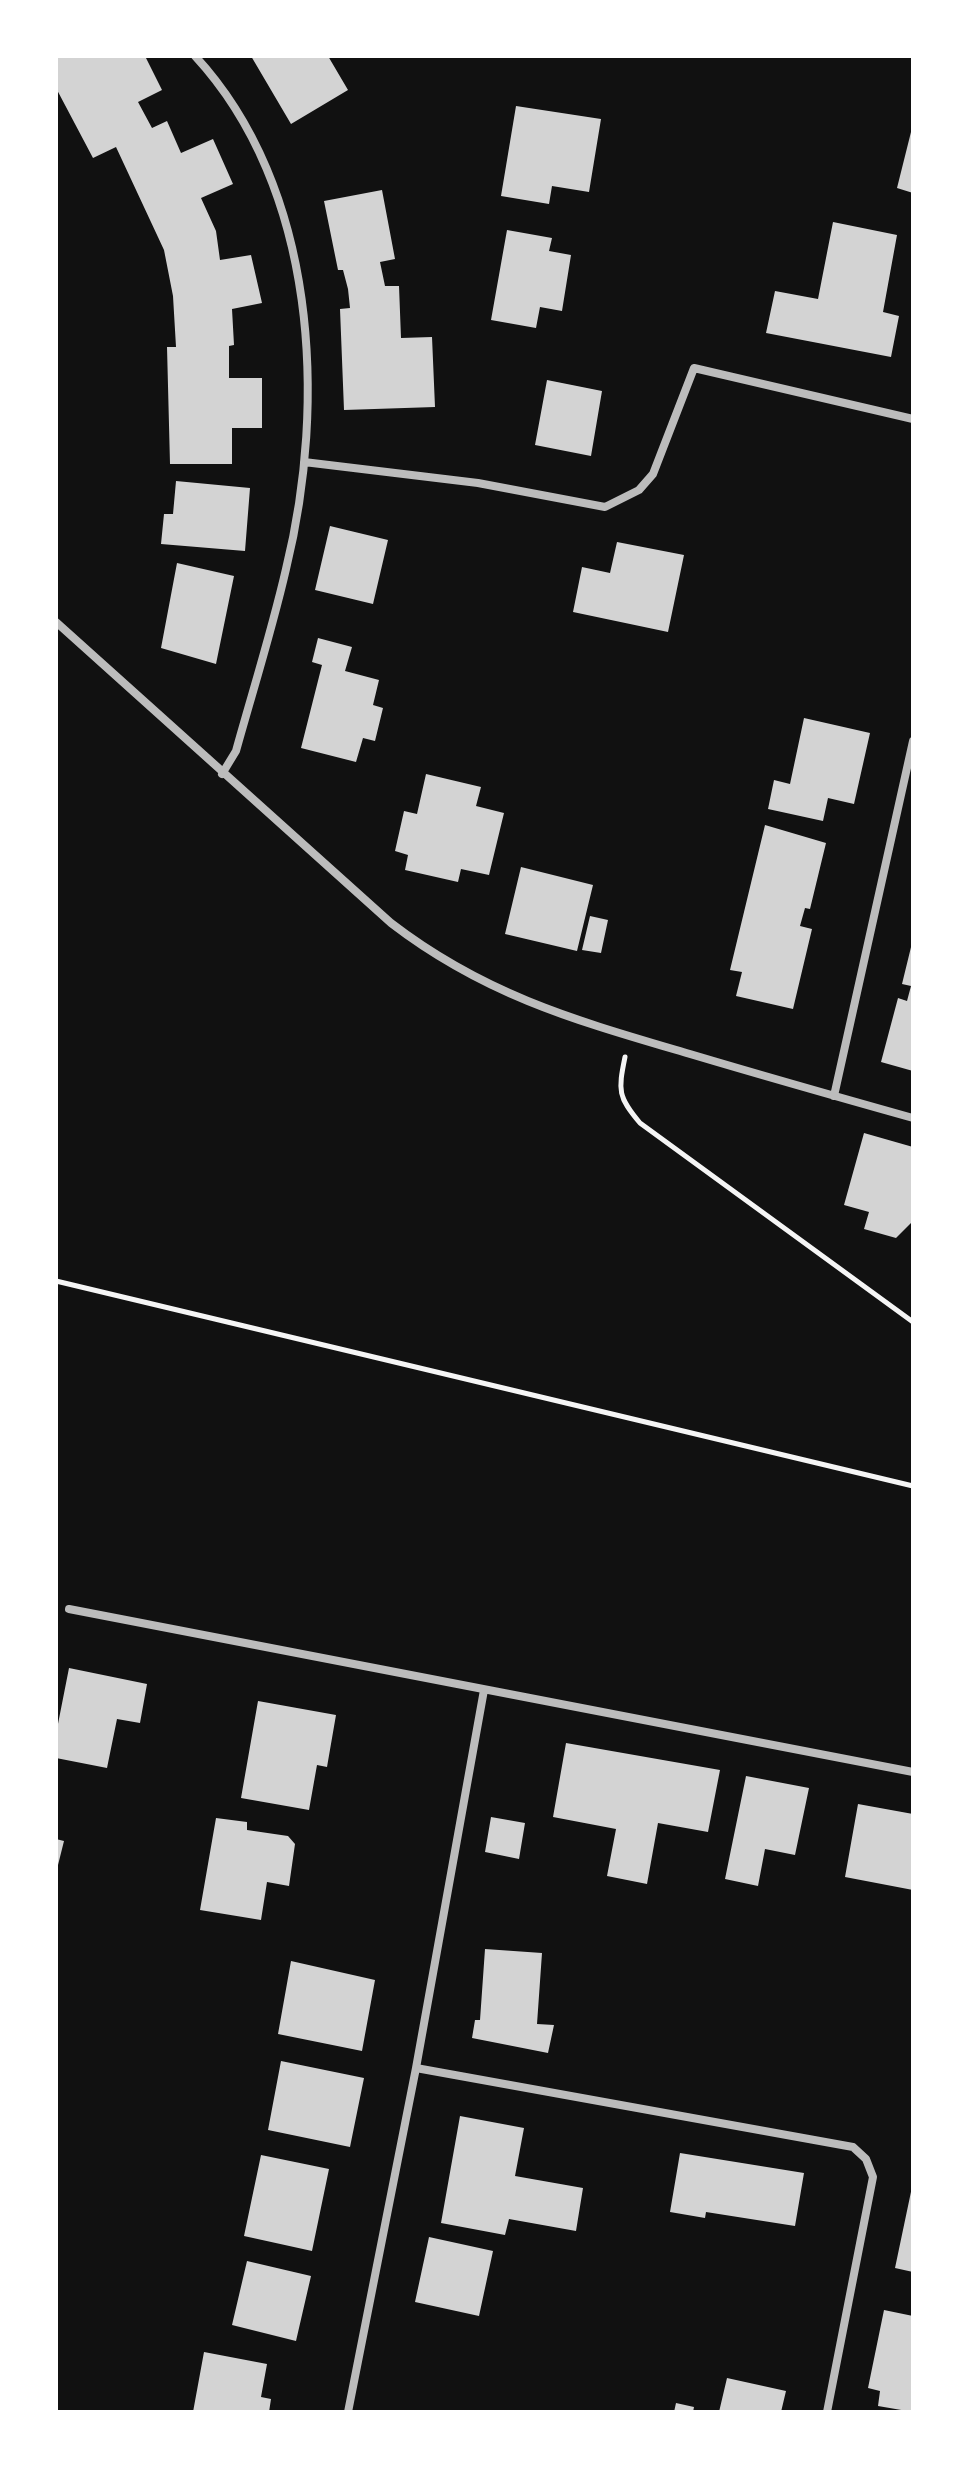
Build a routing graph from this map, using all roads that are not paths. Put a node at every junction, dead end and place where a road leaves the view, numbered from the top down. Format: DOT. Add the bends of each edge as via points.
graph roads {
  1 [pos="195,56"];
  2 [pos="913,419"];
  3 [pos="304,462"];
  4 [pos="56,622"];
  5 [pos="913,741"];
  6 [pos="222,774"];
  7 [pos="834,1096"];
  8 [pos="913,1118"];
  9 [pos="69,1609"];
  10 [pos="484,1690"];
  11 [pos="913,1772"];
  12 [pos="416,2068"];
  13 [pos="348,2412"];
  14 [pos="827,2412"];
  1 -- 3 [label="street" via="248,131 273,182 294,251 306,332"];
  2 -- 3 [label="street" via="694,368 653,474 639,490 605,507 478,483"];
  3 -- 6 [label="street" via="287,567 236,751"];
  4 -- 6 [label="street"];
  5 -- 7 [label="street"];
  6 -- 7 [label="street" via="436,958 561,1016"];
  7 -- 8 [label="street"];
  9 -- 10 [label="street"];
  10 -- 11 [label="street"];
  10 -- 12 [label="street"];
  12 -- 13 [label="street"];
  12 -- 14 [label="street" via="853,2147 866,2159 873,2177"];
}
